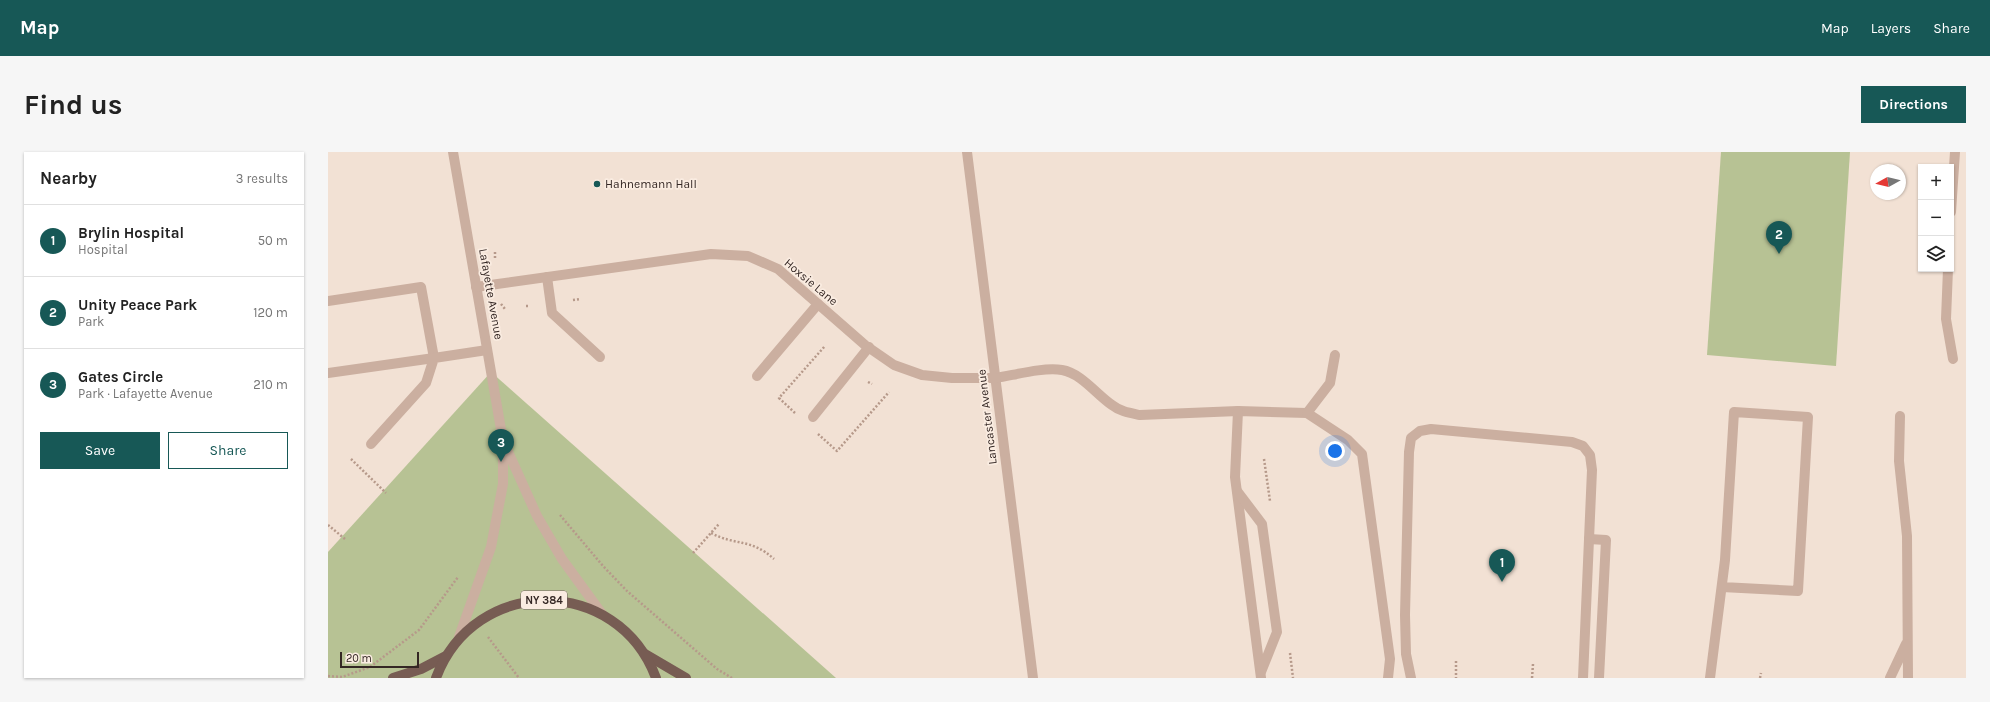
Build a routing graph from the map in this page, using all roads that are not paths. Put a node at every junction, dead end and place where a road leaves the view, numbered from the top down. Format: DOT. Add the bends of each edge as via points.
graph roads {
  1 [pos="453,152"];
  2 [pos="967,152"];
  3 [pos="1955,152"];
  4 [pos="1952,200"];
  5 [pos="1948,272"];
  6 [pos="547,277"];
  7 [pos="476,287"];
  8 [pos="328,301"];
  9 [pos="818,304"];
  10 [pos="869,347"];
  11 [pos="487,350"];
  12 [pos="1335,355"];
  13 [pos="434,358"];
  14 [pos="600,358"];
  15 [pos="1953,359"];
  16 [pos="328,373"];
  17 [pos="757,376"];
  18 [pos="996,378"];
  19 [pos="1238,411"];
  20 [pos="1307,413"];
  21 [pos="1900,416"];
  22 [pos="813,418"];
  23 [pos="503,441"];
  24 [pos="371,444"];
  25 [pos="1236,490"];
  26 [pos="1589,539"];
  27 [pos="1722,587"];
  28 [pos="602,614"];
  29 [pos="460,638"];
  30 [pos="1907,642"];
  31 [pos="644,654"];
  32 [pos="446,656"];
  33 [pos="1260,676"];
  34 [pos="393,678"];
  35 [pos="436,678"];
  36 [pos="656,678"];
  37 [pos="686,678"];
  38 [pos="1033,678"];
  39 [pos="1388,678"];
  40 [pos="1411,678"];
  41 [pos="1583,678"];
  42 [pos="1599,678"];
  43 [pos="1710,678"];
  44 [pos="1890,678"];
  45 [pos="1908,678"];
  1 -- 7 [label="street, Lafayette Avenue"];
  2 -- 18 [label="street, Lancaster Avenue"];
  3 -- 4 [label="street"];
  5 -- 15 [label="street" via="1946,319"];
  6 -- 7 [label="street, Hoxsie Lane"];
  6 -- 9 [label="street, Hoxsie Lane" via="711,254 748,256 778,269"];
  6 -- 14 [label="street" via="552,313"];
  7 -- 11 [label="street, Lafayette Avenue"];
  8 -- 13 [label="street" via="421,287"];
  9 -- 10 [label="street, Hoxsie Lane"];
  9 -- 17 [label="street"];
  10 -- 18 [label="street, Hoxsie Lane" via="894,365 922,375"];
  10 -- 22 [label="street"];
  11 -- 13 [label="street"];
  11 -- 23 [label="street, Lafayette Avenue"];
  12 -- 20 [label="street" via="1330,384"];
  13 -- 16 [label="street"];
  13 -- 24 [label="street" via="426,383"];
  18 -- 19 [label="street, Hoxsie Lane" via="1063,370 1075,375 1112,405 1124,412 1140,415"];
  18 -- 38 [label="street, Lancaster Avenue"];
  19 -- 20 [label="street, Hoxsie Lane"];
  19 -- 25 [label="street"];
  20 -- 39 [label="street" via="1348,440 1362,454 1390,658"];
  21 -- 30 [label="street" via="1899,461 1907,536"];
  23 -- 28 [label="street, Lafayette Avenue" via="537,516 562,559"];
  23 -- 29 [label="street, Lafayette Avenue" via="503,484 491,547"];
  25 -- 33 [label="street"];
  25 -- 33 [label="street" via="1262,524 1277,632"];
  26 -- 40 [label="street" via="1592,470 1590,455 1583,446 1572,442 1431,429 1420,431 1411,438 1405,615 1406,654"];
  26 -- 41 [label="street"];
  26 -- 42 [label="street" via="1606,540"];
  27 -- 27 [label="street" via="1734,412 1808,417 1798,591"];
  27 -- 43 [label="street"];
  28 -- 29 [label="main road, NY 384" via="562,601 534,600 506,606 481,619"];
  28 -- 31 [label="main road, NY 384" via="626,631"];
  29 -- 32 [label="main road, NY 384"];
  30 -- 44 [label="street"];
  30 -- 45 [label="street"];
  31 -- 36 [label="main road"];
  31 -- 37 [label="main road, NY 384"];
  32 -- 34 [label="main road, NY 384" via="421,669"];
  32 -- 35 [label="main road"];
}
